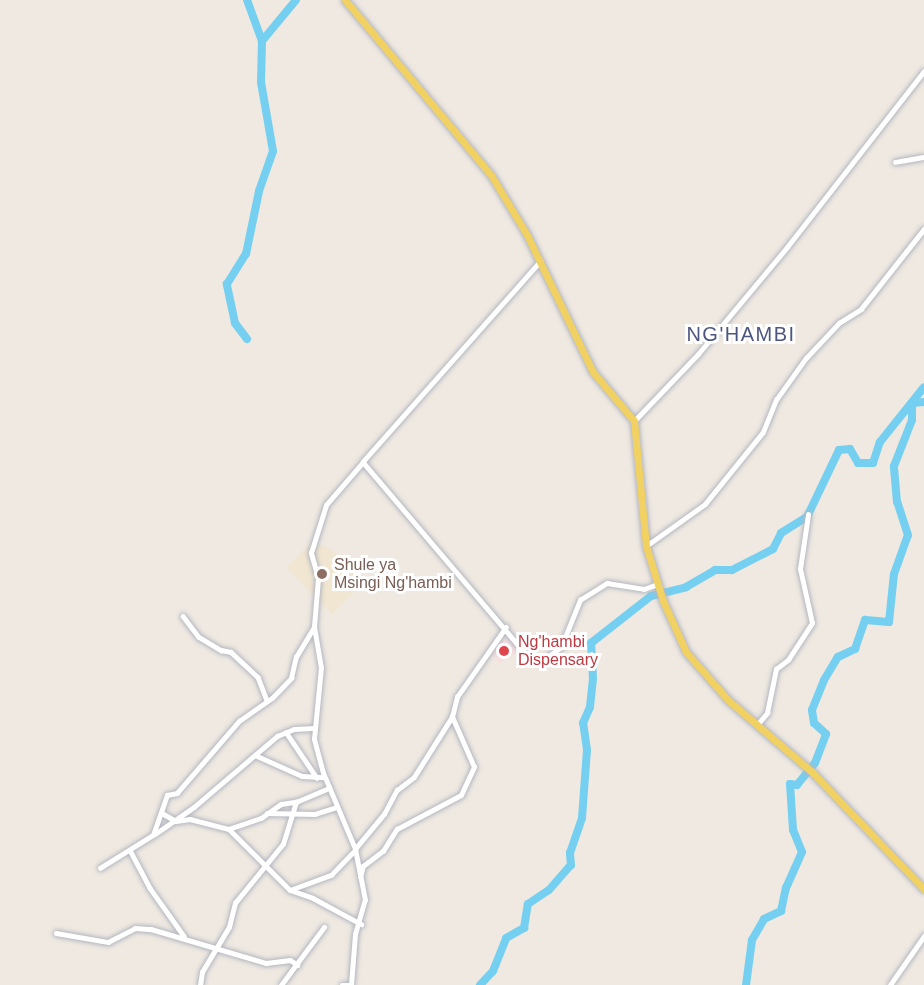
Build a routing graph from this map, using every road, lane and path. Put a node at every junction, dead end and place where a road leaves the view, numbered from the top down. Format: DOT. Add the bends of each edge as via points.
graph roads {
  1 [pos="345,0"];
  2 [pos="924,71"];
  3 [pos="924,157"];
  4 [pos="895,162"];
  5 [pos="924,229"];
  6 [pos="541,261"];
  7 [pos="634,421"];
  8 [pos="363,462"];
  9 [pos="808,515"];
  10 [pos="646,546"];
  11 [pos="659,588"];
  12 [pos="183,616"];
  13 [pos="315,627"];
  14 [pos="506,627"];
  15 [pos="267,700"];
  16 [pos="453,717"];
  17 [pos="757,724"];
  18 [pos="315,728"];
  19 [pos="286,732"];
  20 [pos="255,755"];
  21 [pos="324,777"];
  22 [pos="317,778"];
  23 [pos="329,788"];
  24 [pos="296,802"];
  25 [pos="336,807"];
  26 [pos="162,813"];
  27 [pos="267,813"];
  28 [pos="293,813"];
  29 [pos="176,821"];
  30 [pos="229,829"];
  31 [pos="153,835"];
  32 [pos="130,850"];
  33 [pos="355,850"];
  34 [pos="268,865"];
  35 [pos="100,868"];
  36 [pos="360,877"];
  37 [pos="924,889"];
  38 [pos="290,890"];
  39 [pos="361,924"];
  40 [pos="324,927"];
  41 [pos="56,933"];
  42 [pos="184,936"];
  43 [pos="924,936"];
  44 [pos="216,948"];
  45 [pos="297,965"];
  46 [pos="200,985"];
  47 [pos="281,985"];
  48 [pos="342,985"];
  49 [pos="350,985"];
  50 [pos="890,985"];
  1 -- 6 [label="main road" via="491,175"];
  2 -- 7 [label="street" via="698,354"];
  3 -- 4 [label="street"];
  5 -- 10 [label="street" via="861,309 838,323 806,358 776,400 764,432 705,504"];
  6 -- 7 [label="main road" via="593,372"];
  6 -- 8 [label="street"];
  7 -- 10 [label="main road"];
  8 -- 13 [label="street" via="326,505 315,531 311,553 318,578"];
  8 -- 14 [label="street"];
  9 -- 17 [label="street" via="800,569 812,623 788,660 776,669 767,713"];
  10 -- 11 [label="main road"];
  11 -- 14 [label="street" via="607,583 580,600 561,647 542,661 525,653"];
  11 -- 17 [label="main road" via="686,652 702,673"];
  12 -- 15 [label="street" via="199,637 231,652 258,677"];
  13 -- 15 [label="street" via="296,657 291,678"];
  13 -- 18 [label="street" via="321,668"];
  14 -- 16 [label="street" via="457,697"];
  15 -- 26 [label="street" via="239,720 177,793 167,795"];
  16 -- 33 [label="street" via="414,777 397,790 384,814"];
  16 -- 36 [label="street" via="474,767 461,795 397,829 383,851 363,866"];
  17 -- 37 [label="main road" via="809,769"];
  18 -- 19 [label="street"];
  18 -- 21 [label="street" via="316,751"];
  19 -- 20 [label="street"];
  19 -- 22 [label="street"];
  20 -- 22 [label="street" via="282,770"];
  20 -- 29 [label="street"];
  21 -- 22 [label="street"];
  21 -- 23 [label="street"];
  23 -- 24 [label="street"];
  23 -- 25 [label="street"];
  24 -- 27 [label="street" via="281,804"];
  24 -- 28 [label="street"];
  25 -- 28 [label="street" via="315,814"];
  25 -- 33 [label="street"];
  26 -- 29 [label="street"];
  26 -- 31 [label="street"];
  27 -- 28 [label="street"];
  27 -- 30 [label="street"];
  28 -- 34 [label="street" via="284,844"];
  29 -- 30 [label="street" via="190,819"];
  29 -- 31 [label="street"];
  30 -- 34 [label="street"];
  31 -- 32 [label="street"];
  32 -- 35 [label="street"];
  32 -- 42 [label="street" via="150,888"];
  33 -- 36 [label="street"];
  33 -- 38 [label="street" via="331,875"];
  34 -- 38 [label="street"];
  34 -- 44 [label="street" via="235,903 229,927"];
  36 -- 39 [label="street" via="365,900"];
  38 -- 39 [label="street"];
  39 -- 49 [label="street" via="355,934"];
  40 -- 45 [label="street"];
  41 -- 42 [label="street" via="108,942 135,928"];
  42 -- 44 [label="street"];
  43 -- 50 [label="street"];
  44 -- 45 [label="street" via="266,963 290,960"];
  44 -- 46 [label="street" via="202,972"];
  45 -- 47 [label="street"];
  48 -- 49 [label="street"];
}
